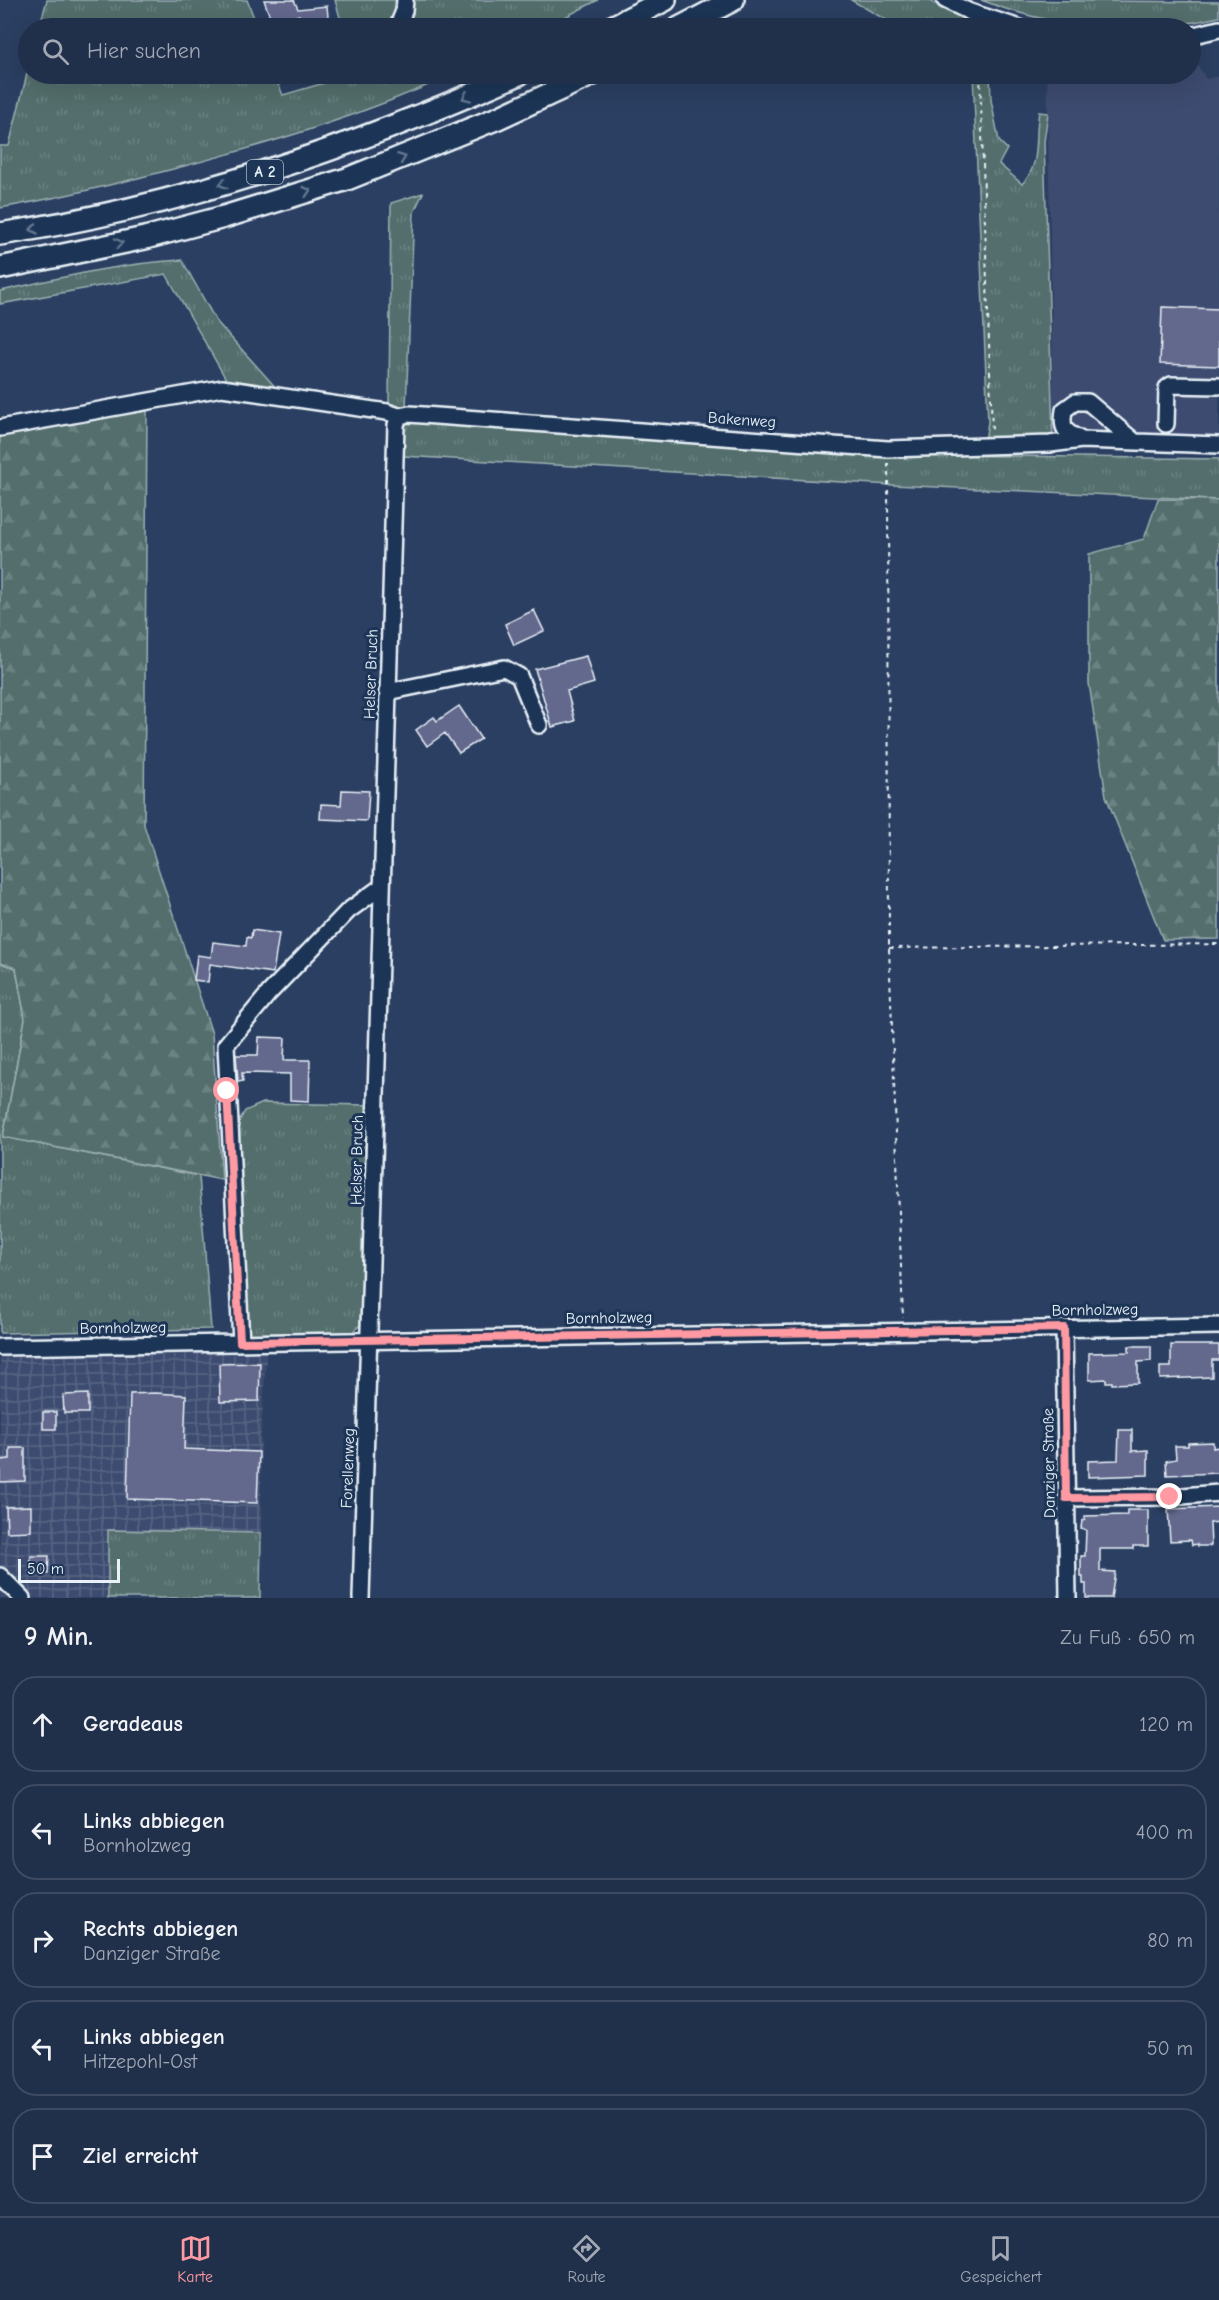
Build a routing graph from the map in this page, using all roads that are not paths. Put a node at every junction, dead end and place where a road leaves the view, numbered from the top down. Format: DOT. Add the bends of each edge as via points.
graph roads {
  1 [pos="405,0"];
  2 [pos="665,0"];
  3 [pos="733,0"];
  4 [pos="945,0"];
  5 [pos="401,18"];
  6 [pos="630,18"];
  7 [pos="698,18"];
  8 [pos="989,18"];
  9 [pos="1219,29"];
  10 [pos="1201,34"];
  11 [pos="496,84"];
  12 [pos="571,84"];
  13 [pos="0,234"];
  14 [pos="0,268"];
  15 [pos="1219,386"];
  16 [pos="399,416"];
  17 [pos="1166,424"];
  18 [pos="0,428"];
  19 [pos="1082,440"];
  20 [pos="1135,442"];
  21 [pos="1219,445"];
  22 [pos="387,692"];
  23 [pos="539,725"];
  24 [pos="381,887"];
  25 [pos="1219,1326"];
  26 [pos="1064,1328"];
  27 [pos="369,1339"];
  28 [pos="240,1342"];
  29 [pos="0,1347"];
  30 [pos="1219,1493"];
  31 [pos="1066,1498"];
  32 [pos="0,1576"];
  33 [pos="22,1598"];
  34 [pos="361,1598"];
  35 [pos="1068,1598"];
  1 -- 5 [label="street"];
  2 -- 6 [label="highway"];
  3 -- 7 [label="highway"];
  4 -- 8 [label="street"];
  9 -- 10 [label="street"];
  11 -- 13 [label="highway, A 2, one-way" via="268,171 172,198"];
  14 -- 12 [label="highway, A 2, one-way" via="145,238 347,179"];
  15 -- 17 [label="street" via="1171,385 1167,388"];
  16 -- 18 [label="street" via="222,388"];
  16 -- 19 [label="street, Bakenweg" via="888,449"];
  16 -- 22 [label="street, Helser Bruch"];
  19 -- 20 [label="street, Bakenweg"];
  19 -- 20 [label="street" via="1068,434 1062,423 1064,410 1075,402 1088,402"];
  20 -- 21 [label="street, Bakenweg"];
  22 -- 23 [label="street" via="504,668 519,676"];
  22 -- 24 [label="street, Helser Bruch"];
  24 -- 27 [label="street, Helser Bruch"];
  24 -- 28 [label="street" via="348,911 269,993 226,1046"];
  25 -- 26 [label="street, Bornholzweg"];
  26 -- 27 [label="street, Bornholzweg"];
  26 -- 31 [label="street, Danziger Straße"];
  27 -- 28 [label="street, Bornholzweg"];
  27 -- 34 [label="street, Forellenweg"];
  28 -- 29 [label="street, Bornholzweg"];
  30 -- 31 [label="street"];
  31 -- 35 [label="street, Danziger Straße"];
  32 -- 33 [label="street"];
}
